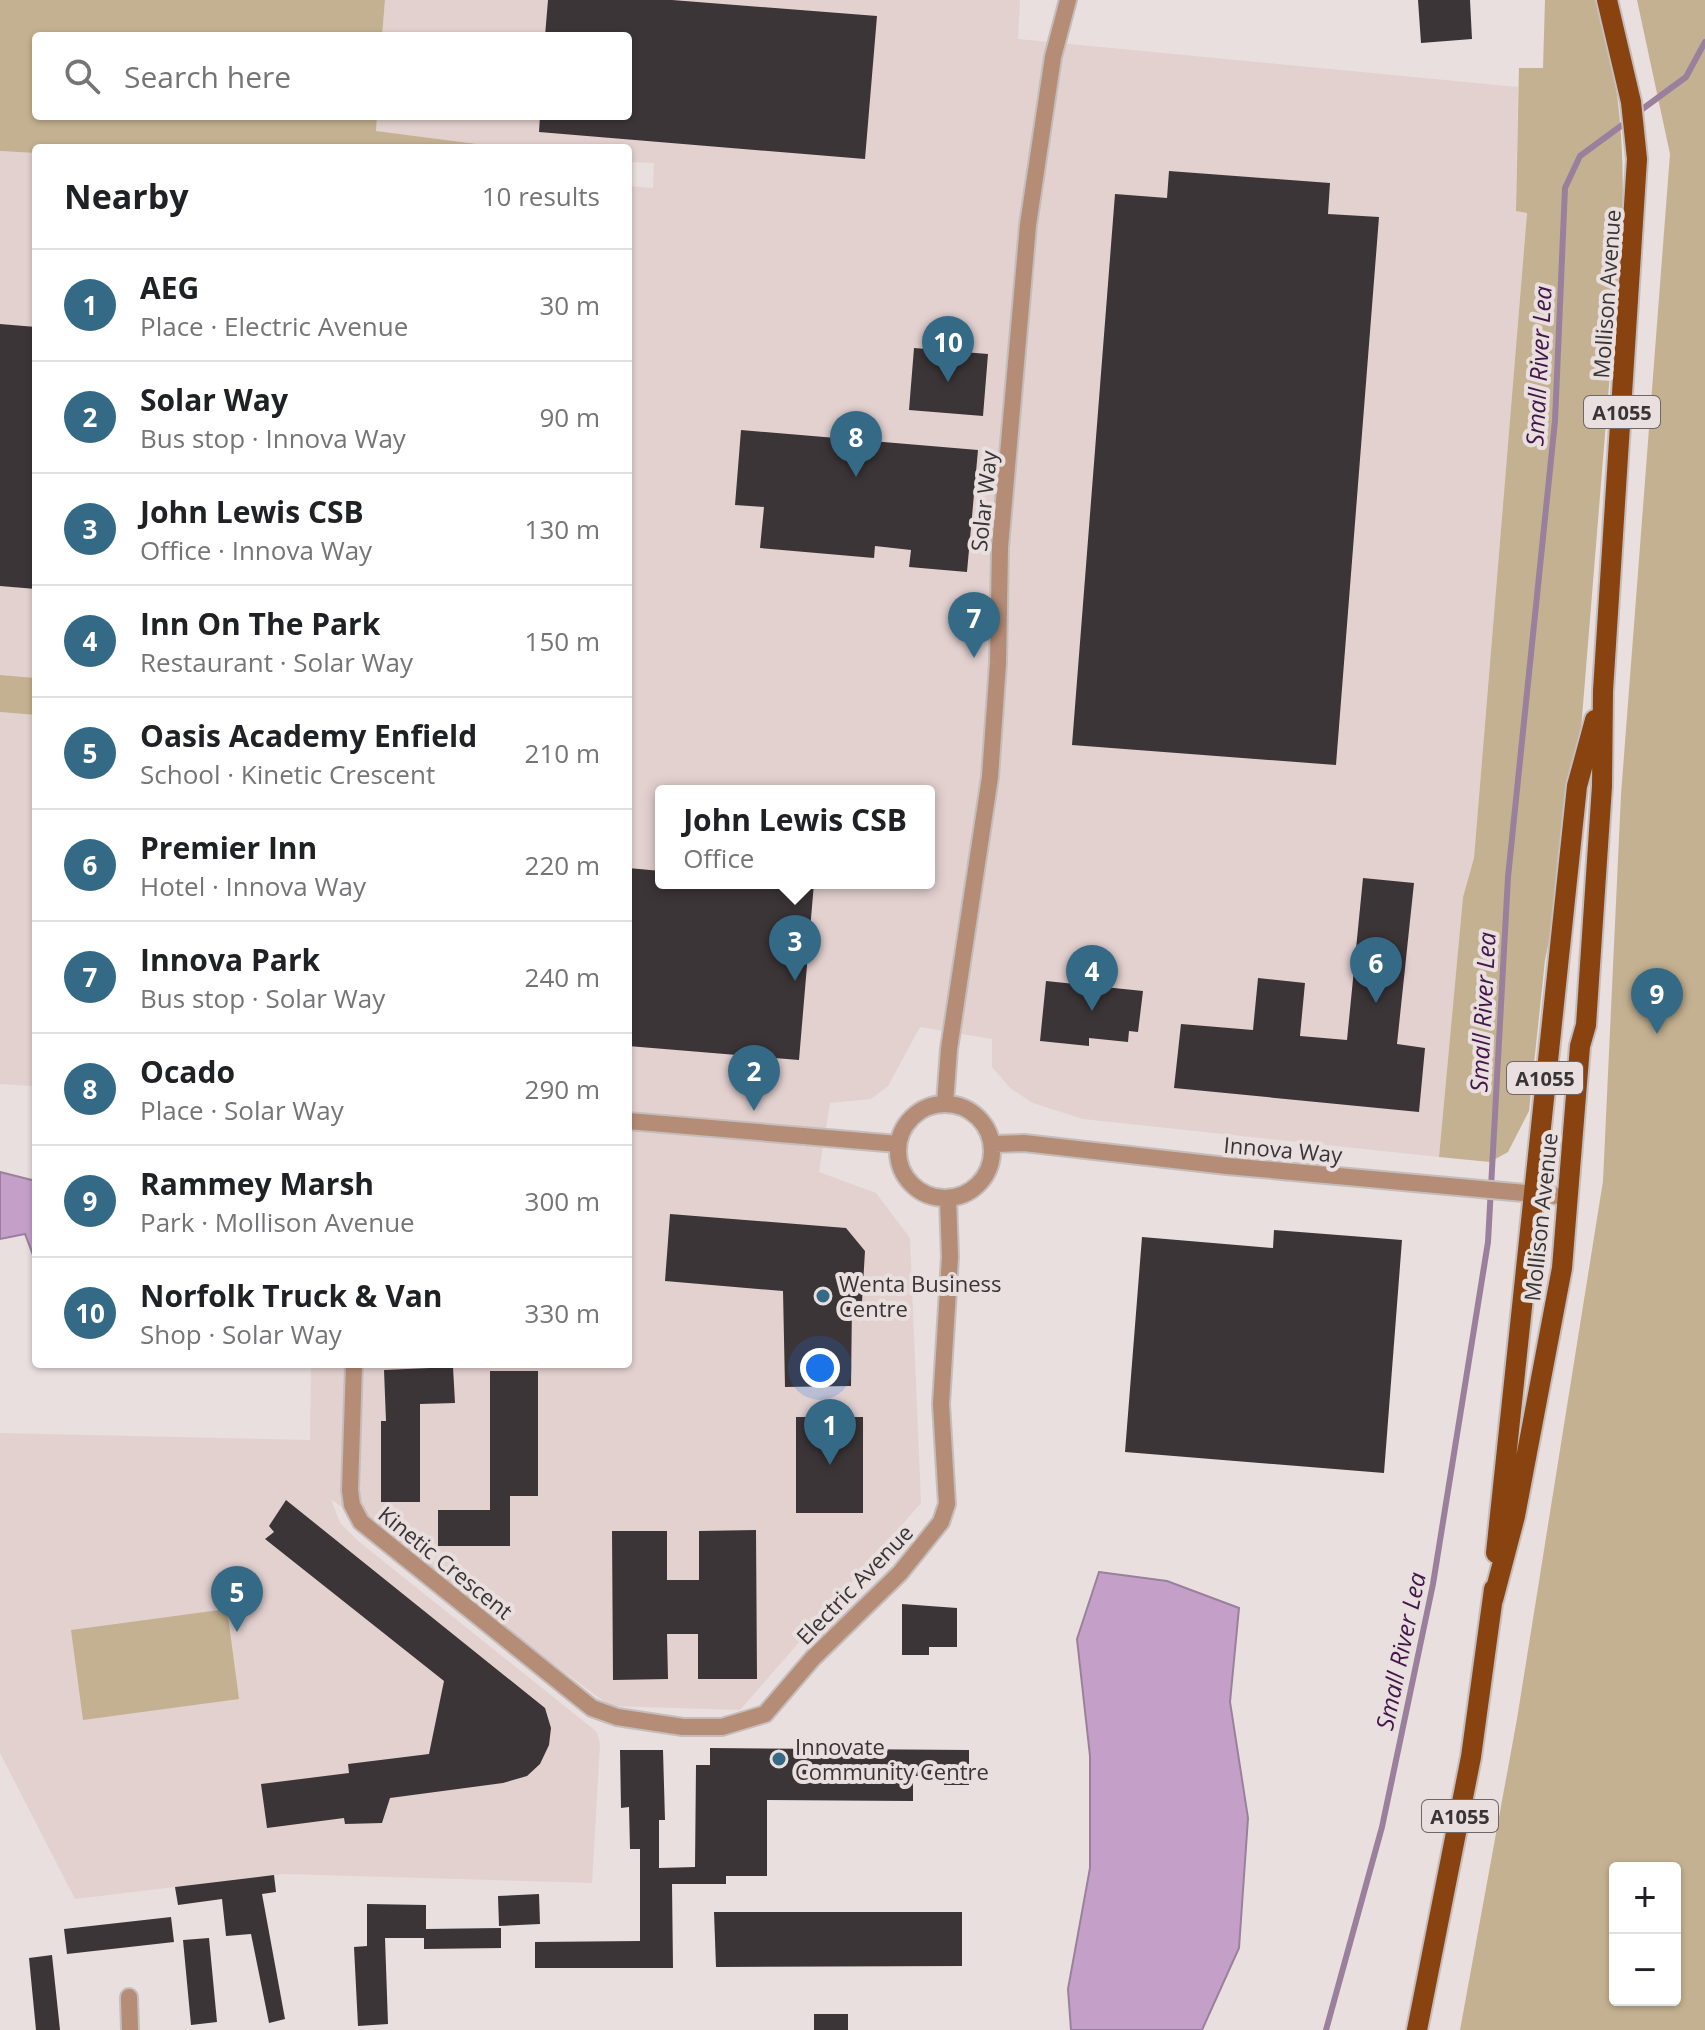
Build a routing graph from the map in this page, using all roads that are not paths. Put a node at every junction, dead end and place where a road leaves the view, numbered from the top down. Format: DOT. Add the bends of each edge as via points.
graph roads {
  1 [pos="1068,0"];
  2 [pos="1607,0"];
  3 [pos="1603,691"];
  4 [pos="945,1103"];
  5 [pos="632,1121"];
  6 [pos="898,1144"];
  7 [pos="993,1144"];
  8 [pos="1532,1194"];
  9 [pos="1569,1197"];
  10 [pos="948,1198"];
  11 [pos="354,1368"];
  12 [pos="1493,1600"];
  13 [pos="592,1708"];
  14 [pos="129,1997"];
  15 [pos="130,2030"];
  16 [pos="1417,2030"];
  1 -- 4 [label="street, Solar Way" via="1053,57 1028,225 999,561 990,777"];
  2 -- 3 [label="main road, Mollison Avenue / A1055" via="1636,133 1636,215"];
  3 -- 8 [label="main road, Mollison Avenue / A1055" via="1577,786"];
  3 -- 9 [label="main road, Mollison Avenue / A1055" via="1602,786"];
  4 -- 6 [label="street" via="911,1117"];
  4 -- 7 [label="street" via="977,1115"];
  5 -- 6 [label="street"];
  6 -- 10 [label="street" via="908,1181 932,1197"];
  7 -- 8 [label="street, Innova Way"];
  7 -- 10 [label="street" via="992,1161 977,1186"];
  8 -- 9 [label="street, Innova Way"];
  8 -- 12 [label="main road, Mollison Avenue / A1055"];
  9 -- 12 [label="main road, Mollison Avenue / A1055" via="1562,1268 1518,1501"];
  10 -- 13 [label="street, Electric Avenue" via="950,1257 941,1404 947,1504 941,1522 900,1573 813,1658 765,1714 722,1727 683,1727"];
  11 -- 13 [label="street, Kinetic Crescent" via="350,1490 361,1522"];
  12 -- 16 [label="main road, Mollison Avenue / A1055" via="1471,1757"];
  14 -- 15 [label="street"];
}
